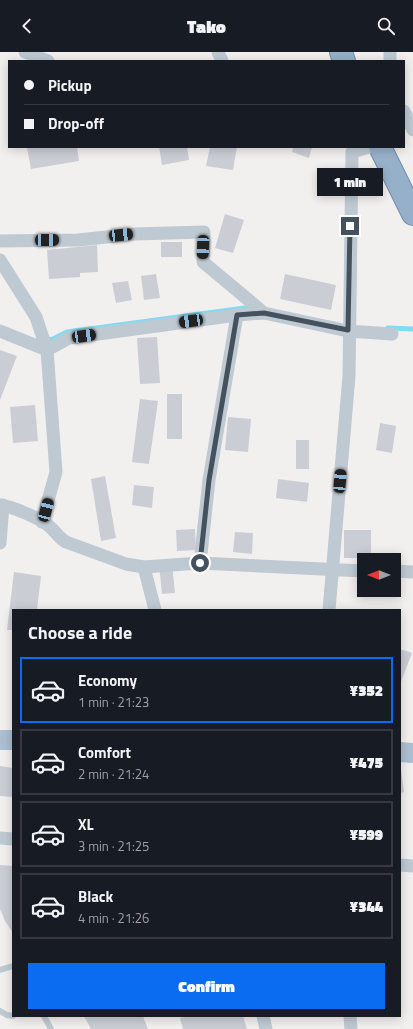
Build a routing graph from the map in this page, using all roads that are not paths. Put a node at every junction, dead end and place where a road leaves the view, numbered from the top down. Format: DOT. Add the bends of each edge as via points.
graph roads {
  1 [pos="25,52"];
  2 [pos="45,60"];
  3 [pos="405,113"];
  4 [pos="413,130"];
  5 [pos="358,148"];
  6 [pos="380,148"];
  7 [pos="348,149"];
  8 [pos="413,214"];
  9 [pos="0,241"];
  10 [pos="0,260"];
  11 [pos="264,313"];
  12 [pos="237,315"];
  13 [pos="348,330"];
  14 [pos="0,331"];
  15 [pos="392,334"];
  16 [pos="47,350"];
  17 [pos="1,505"];
  18 [pos="42,522"];
  19 [pos="0,543"];
  20 [pos="200,563"];
  21 [pos="144,567"];
  22 [pos="332,570"];
  23 [pos="357,571"];
  24 [pos="401,572"];
  25 [pos="413,572"];
  26 [pos="155,609"];
  27 [pos="329,609"];
  28 [pos="0,740"];
  29 [pos="12,740"];
  30 [pos="401,752"];
  31 [pos="413,753"];
  32 [pos="0,838"];
  33 [pos="12,839"];
  34 [pos="401,865"];
  35 [pos="413,866"];
  36 [pos="12,966"];
  37 [pos="0,970"];
  38 [pos="0,1011"];
  39 [pos="12,1016"];
  40 [pos="45,1017"];
  41 [pos="263,1017"];
  42 [pos="350,1017"];
  43 [pos="51,1029"];
  44 [pos="266,1029"];
  45 [pos="351,1029"];
  1 -- 2 [label="street"];
  3 -- 4 [label="street"];
  5 -- 7 [label="street"];
  6 -- 8 [label="highway"];
  7 -- 13 [label="street"];
  9 -- 11 [label="street" via="78,240 135,234 204,232 203,262"];
  10 -- 16 [label="street" via="36,317"];
  11 -- 12 [label="street"];
  11 -- 13 [label="street"];
  12 -- 16 [label="street" via="69,338"];
  12 -- 20 [label="street" via="209,480"];
  13 -- 15 [label="street"];
  13 -- 22 [label="street" via="348,376"];
  14 -- 16 [label="street"];
  16 -- 18 [label="street" via="56,472"];
  17 -- 18 [label="street" via="13,507"];
  17 -- 19 [label="street"];
  18 -- 21 [label="street" via="49,525 59,538 66,542 126,564"];
  20 -- 21 [label="street"];
  20 -- 22 [label="street"];
  21 -- 26 [label="street"];
  22 -- 23 [label="street"];
  22 -- 27 [label="street"];
  24 -- 25 [label="street"];
  28 -- 29 [label="main road"];
  30 -- 31 [label="main road"];
  32 -- 33 [label="street"];
  34 -- 35 [label="street"];
  36 -- 37 [label="lane"];
  38 -- 39 [label="lane"];
  40 -- 43 [label="lane"];
  41 -- 44 [label="street"];
  42 -- 45 [label="street"];
}
